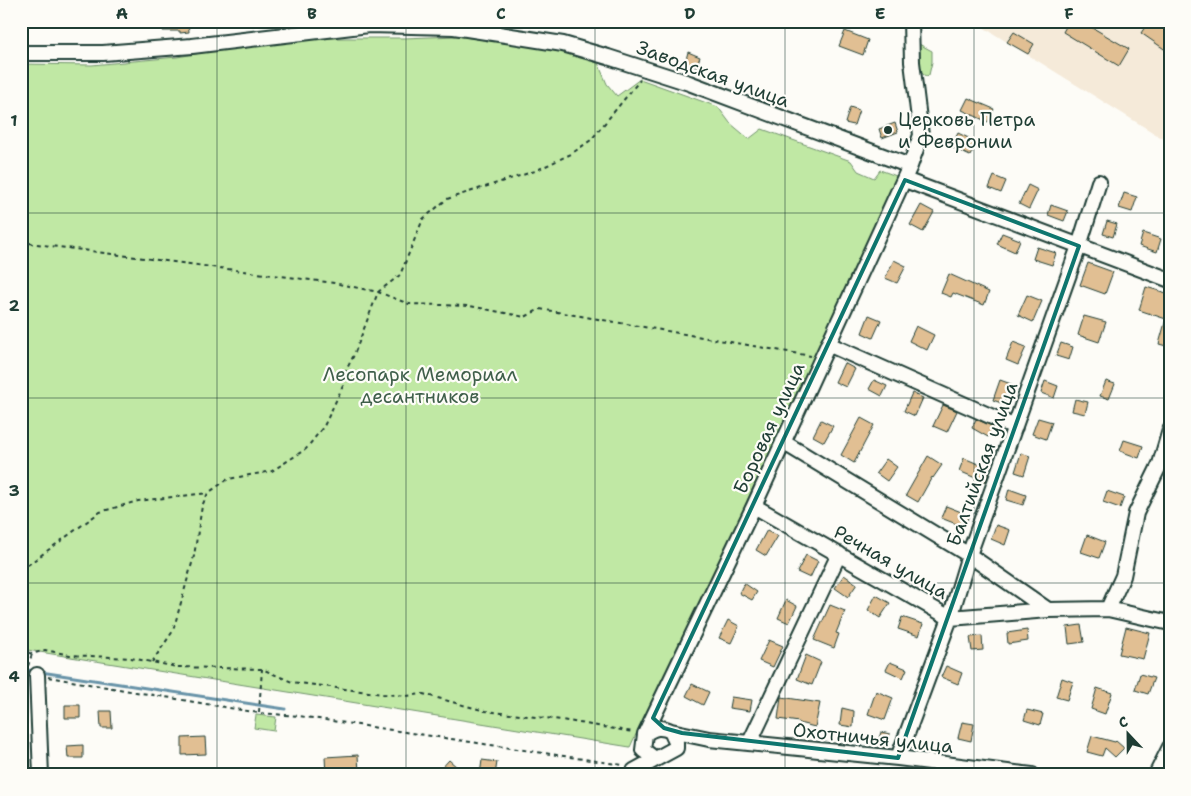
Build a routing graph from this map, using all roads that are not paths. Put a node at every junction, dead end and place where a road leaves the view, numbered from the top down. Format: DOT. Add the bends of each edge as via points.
graph roads {
  1 [pos="911,21"];
  2 [pos="370,23"];
  3 [pos="455,24"];
  4 [pos="21,53"];
  5 [pos="910,166"];
  6 [pos="904,180"];
  7 [pos="1099,182"];
  8 [pos="1079,246"];
  9 [pos="1170,280"];
  10 [pos="828,344"];
  11 [pos="1015,427"];
  12 [pos="1170,430"];
  13 [pos="782,442"];
  14 [pos="1165,465"];
  15 [pos="754,506"];
  16 [pos="839,554"];
  17 [pos="969,555"];
  18 [pos="1108,609"];
  19 [pos="1048,610"];
  20 [pos="950,618"];
  21 [pos="1170,623"];
  22 [pos="37,675"];
  23 [pos="654,718"];
  24 [pos="668,729"];
  25 [pos="646,734"];
  26 [pos="709,739"];
  27 [pos="750,742"];
  28 [pos="1170,747"];
  29 [pos="676,748"];
  30 [pos="643,750"];
  31 [pos="898,758"];
  32 [pos="655,759"];
  33 [pos="632,773"];
  34 [pos="41,775"];
  35 [pos="1032,775"];
  36 [pos="1156,775"];
  1 -- 5 [label="street, Боровая улица" via="912,62 922,135"];
  2 -- 3 [label="street, Заводская улица"];
  2 -- 4 [label="street, Заводская улица" via="192,46 103,53"];
  3 -- 5 [label="street, Заводская улица" via="563,44 608,57 689,83"];
  5 -- 6 [label="street, Боровая улица"];
  6 -- 8 [label="street"];
  6 -- 10 [label="street, Боровая улица"];
  7 -- 8 [label="street, Балтийская улица"];
  8 -- 9 [label="street"];
  8 -- 11 [label="street, Балтийская улица"];
  10 -- 11 [label="street"];
  10 -- 13 [label="street, Боровая улица"];
  11 -- 17 [label="street, Балтийская улица"];
  12 -- 14 [label="street"];
  13 -- 15 [label="street, Боровая улица"];
  13 -- 17 [label="street"];
  14 -- 18 [label="street" via="1136,513 1123,576"];
  15 -- 16 [label="street, Речная улица"];
  15 -- 23 [label="street, Боровая улица"];
  16 -- 20 [label="street, Речная улица"];
  16 -- 27 [label="street"];
  17 -- 19 [label="street"];
  17 -- 20 [label="street, Балтийская улица"];
  18 -- 19 [label="street, Речная улица"];
  18 -- 21 [label="street, Речная улица"];
  19 -- 20 [label="street, Речная улица"];
  20 -- 31 [label="street, Балтийская улица"];
  22 -- 34 [label="street"];
  23 -- 24 [label="street"];
  23 -- 25 [label="street, Боровая улица"];
  24 -- 25 [label="street" via="656,728"];
  24 -- 26 [label="street, Охотничья улица"];
  24 -- 29 [label="street"];
  25 -- 30 [label="street"];
  26 -- 27 [label="street, Охотничья улица"];
  26 -- 29 [label="street, Охотничья улица"];
  27 -- 31 [label="street, Охотничья улица"];
  28 -- 36 [label="street"];
  29 -- 32 [label="street"];
  30 -- 32 [label="street"];
  30 -- 33 [label="street"];
  31 -- 35 [label="street, Охотничья улица"];
  32 -- 33 [label="street"];
}
